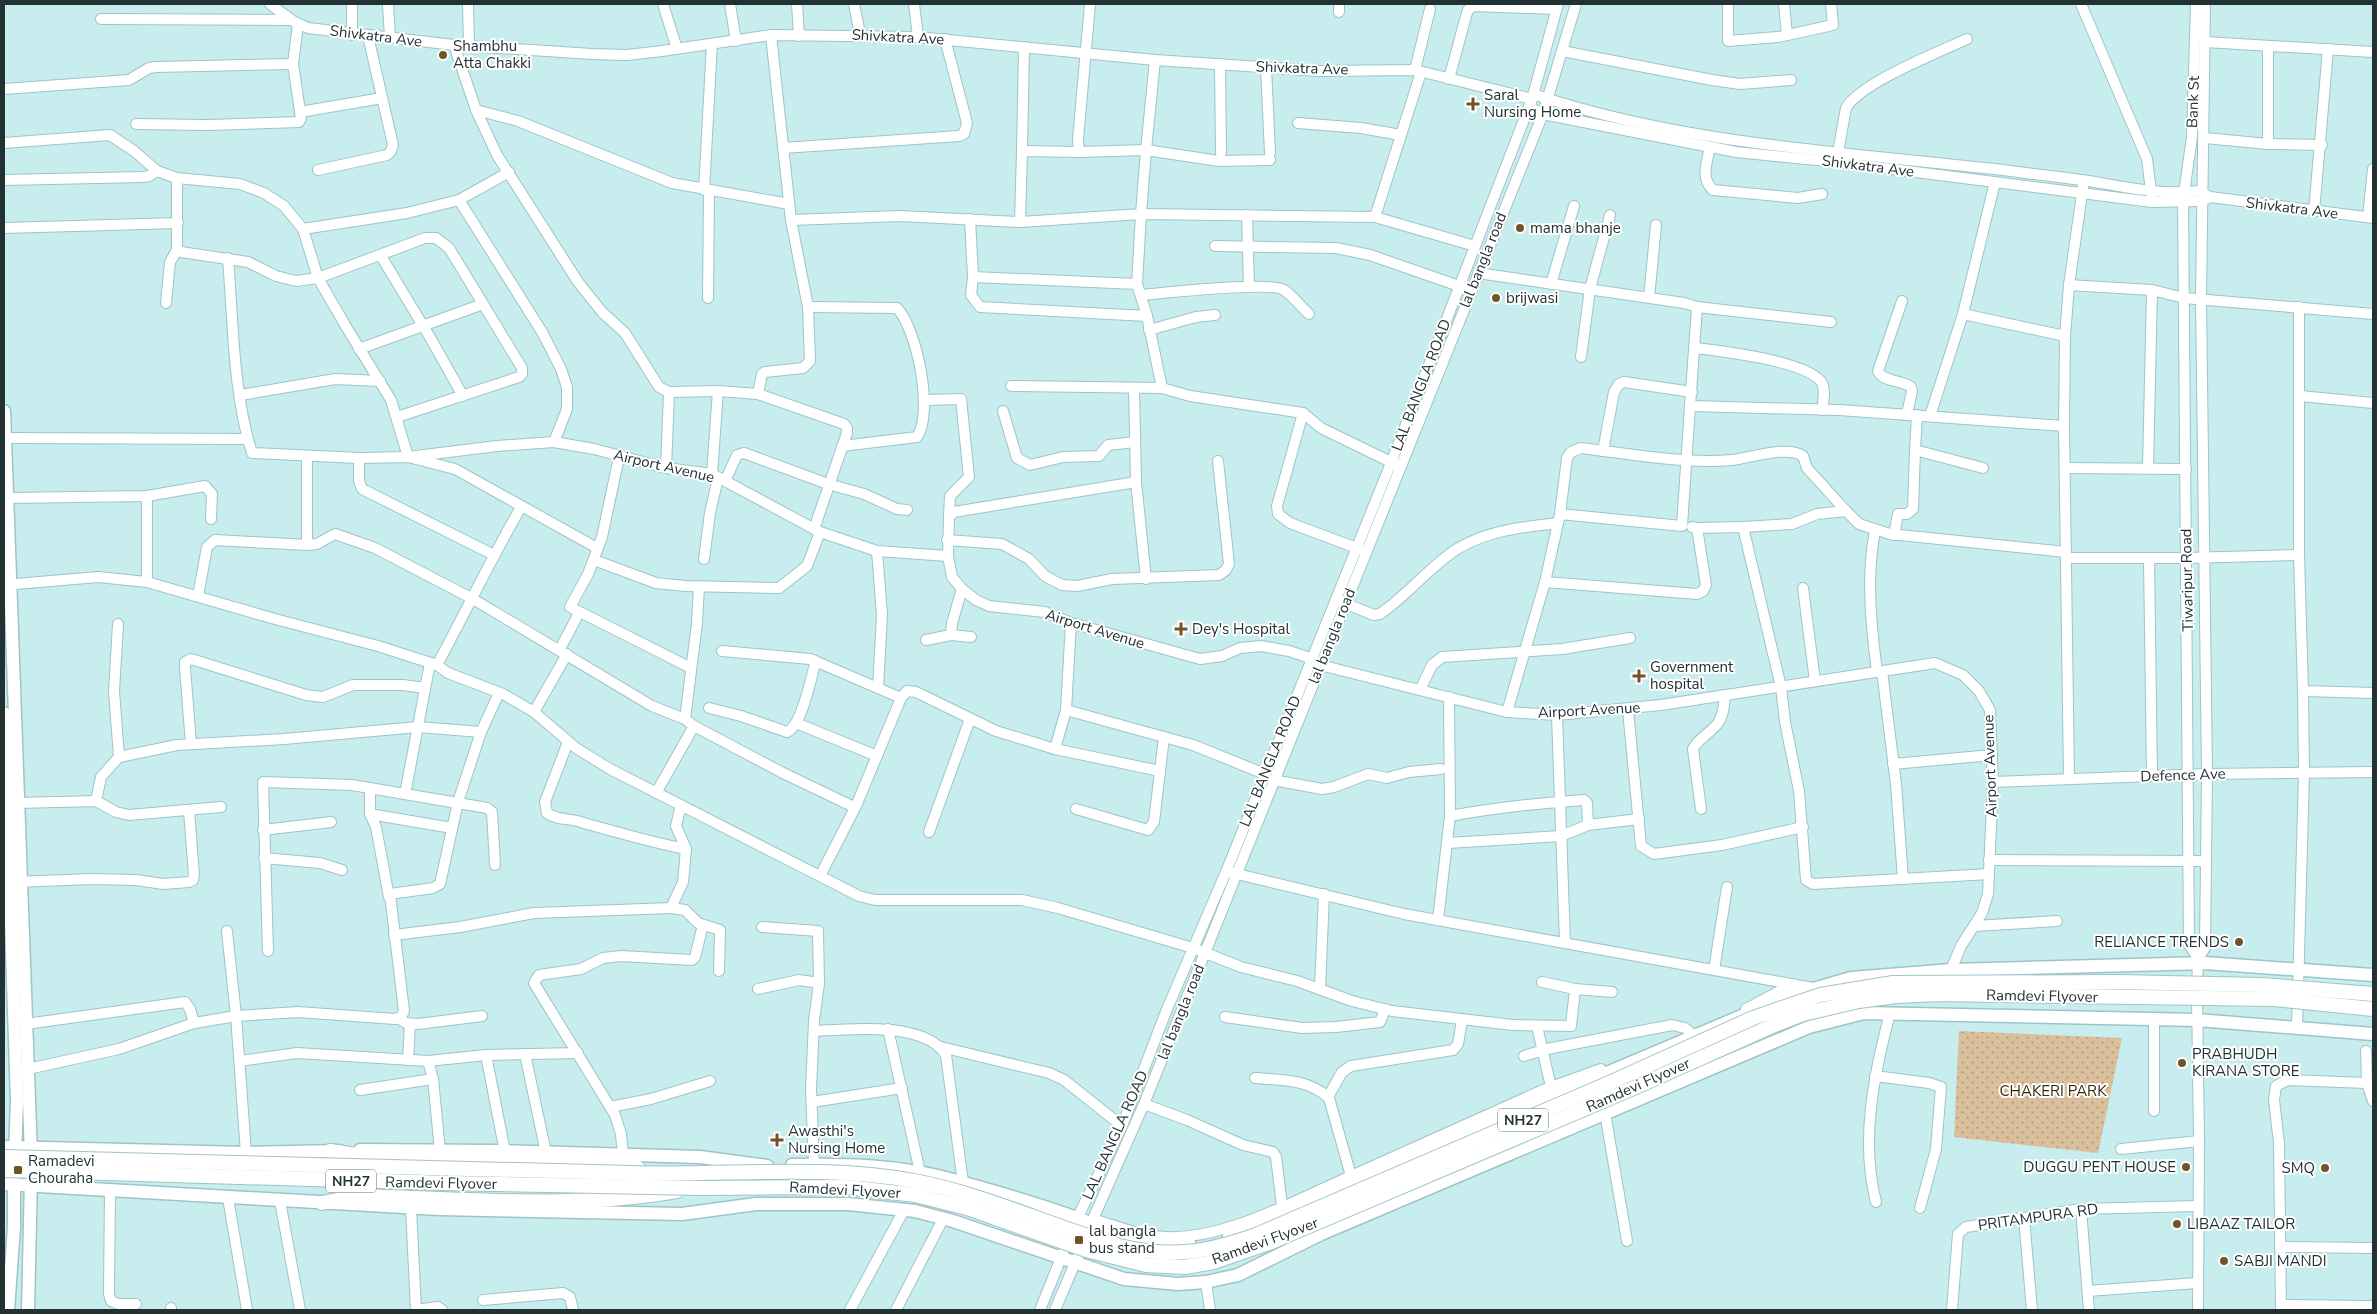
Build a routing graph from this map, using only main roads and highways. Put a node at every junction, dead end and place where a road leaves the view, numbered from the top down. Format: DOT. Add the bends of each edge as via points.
graph roads {
  1 [pos="4,411"];
  2 [pos="5,438"];
  3 [pos="7,585"];
  4 [pos="7,632"];
  5 [pos="4,713"];
  6 [pos="11,883"];
  7 [pos="8,974"];
  8 [pos="2373,975"];
  9 [pos="2373,994"];
  10 [pos="2373,1009"];
  11 [pos="2373,1034"];
  12 [pos="7,1147"];
  13 [pos="30,1148"];
  14 [pos="330,1151"];
  15 [pos="4,1157"];
  16 [pos="4,1170"];
  17 [pos="684,1175"];
  18 [pos="9,1184"];
  19 [pos="31,1186"];
  20 [pos="699,1188"];
  21 [pos="322,1203"];
  22 [pos="8,1310"];
  23 [pos="28,1310"];
  1 -- 2 [label="main road"];
  2 -- 3 [label="main road"];
  3 -- 4 [label="main road"];
  4 -- 6 [label="main road" via="17,803"];
  5 -- 6 [label="main road"];
  6 -- 7 [label="main road"];
  6 -- 13 [label="main road" via="26,1024"];
  7 -- 12 [label="main road" via="18,1100"];
  8 -- 14 [label="main road" via="2198,961 1950,970 1851,978 1789,996 1221,1241 1180,1246 1152,1245 1091,1221 920,1172 862,1165 756,1166 700,1157"];
  9 -- 17 [label="highway, Ramdevi Flyover / NH27, bridge" via="2262,985 2059,982 1893,984 1820,995 1753,1018 1256,1235 1177,1254 1119,1246 956,1191 914,1181 836,1173"];
  10 -- 20 [label="highway, Ramdevi Flyover / NH27, bridge" via="2272,999 1937,994 1859,1001 1803,1014 1772,1026 1269,1243 1214,1262 1185,1266 1146,1265 1116,1259 967,1208 915,1195 848,1187"];
  11 -- 21 [label="main road" via="2197,1020 1864,1013 1809,1027 1321,1234 1238,1275 1206,1282 1178,1284 1124,1279 943,1219 904,1210 848,1204 756,1204 682,1214"];
  12 -- 13 [label="main road"];
  12 -- 18 [label="main road"];
  13 -- 14 [label="main road" via="246,1153"];
  13 -- 19 [label="main road"];
  14 -- 17 [label="highway, bridge" via="367,1158 586,1163"];
  15 -- 17 [label="highway, Ramdevi Flyover / NH27, bridge"];
  16 -- 20 [label="highway, Ramdevi Flyover / NH27, bridge"];
  18 -- 19 [label="main road"];
  18 -- 22 [label="main road" via="14,1227"];
  19 -- 21 [label="main road"];
  19 -- 23 [label="main road"];
  20 -- 21 [label="highway, bridge" via="585,1201 358,1196"];
}
